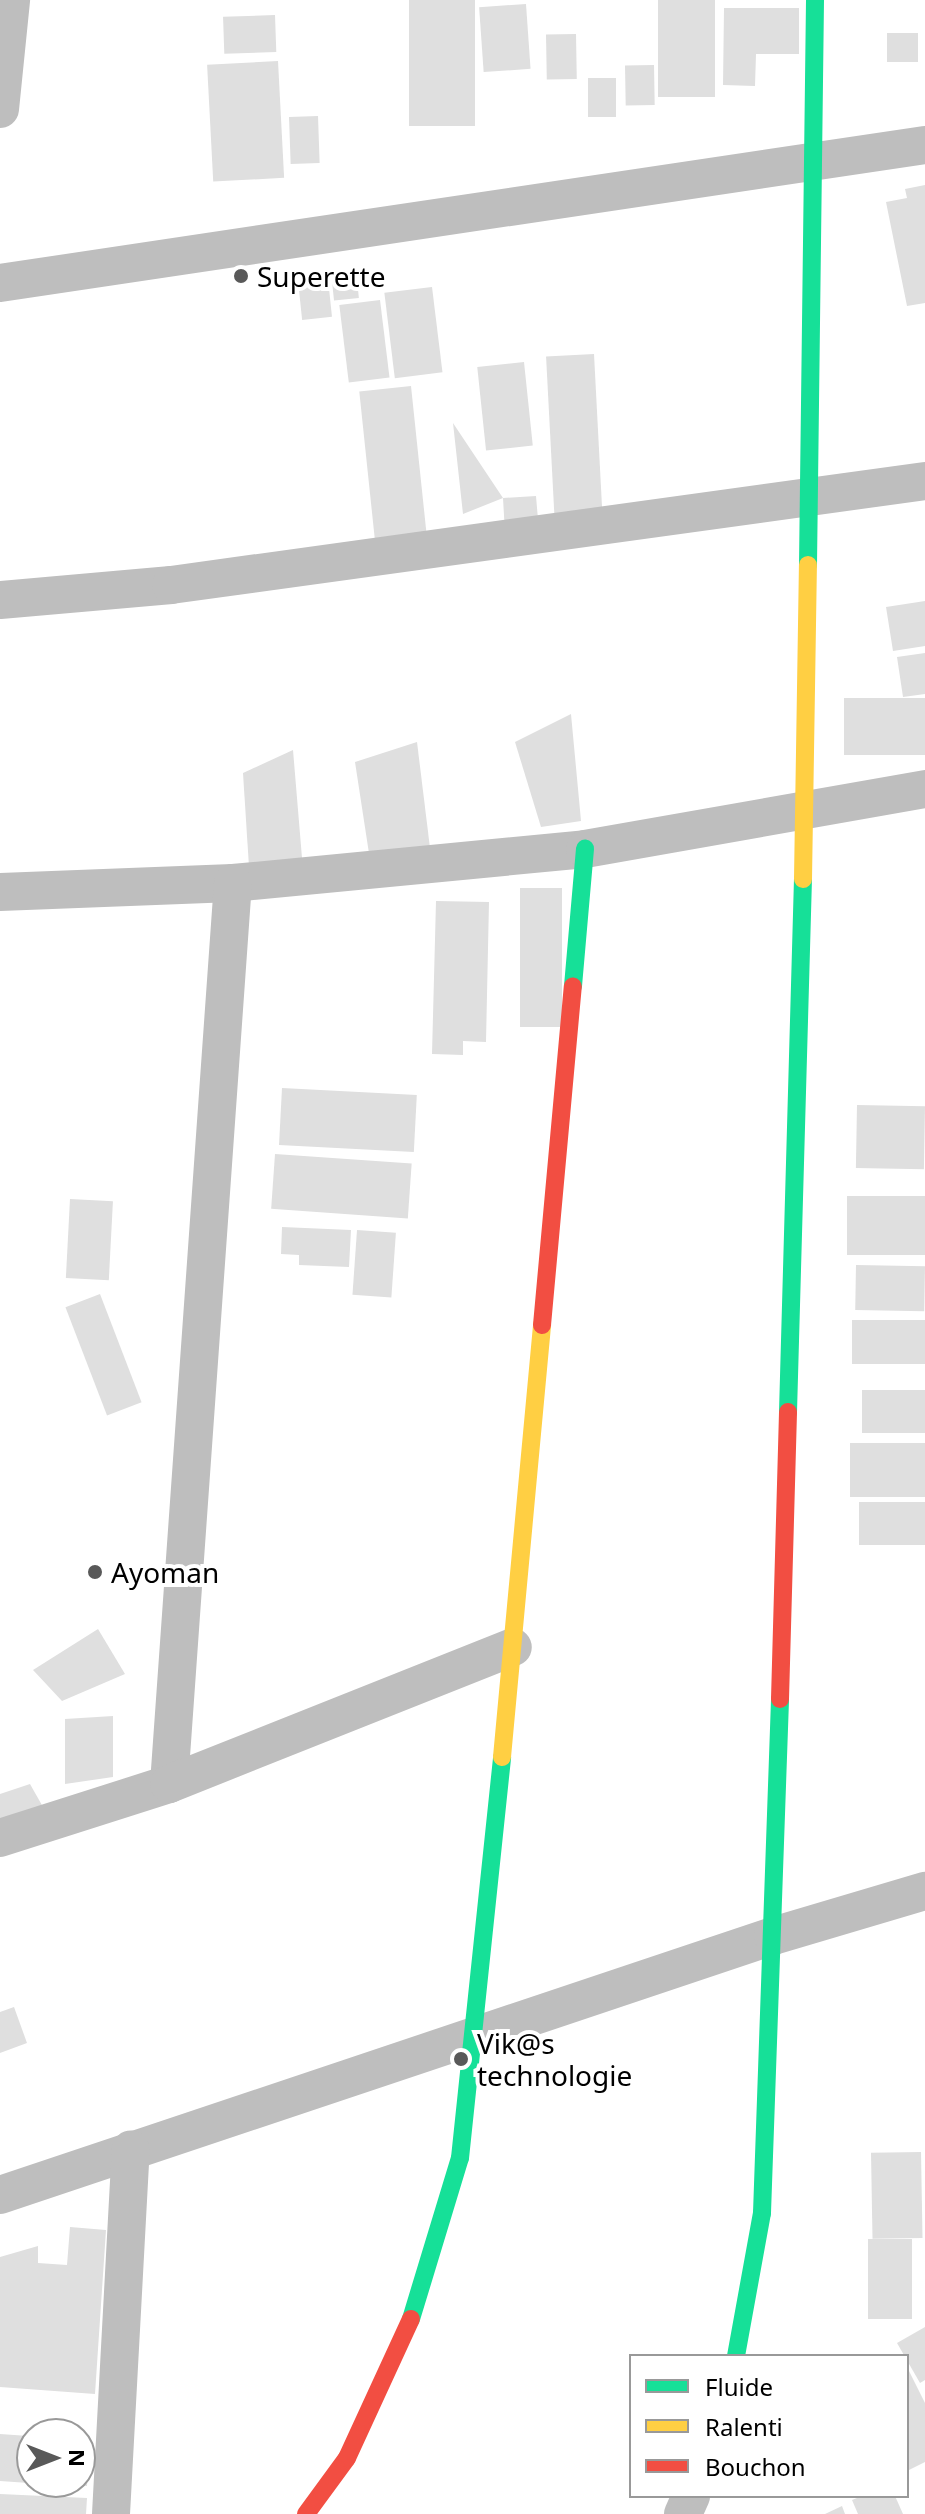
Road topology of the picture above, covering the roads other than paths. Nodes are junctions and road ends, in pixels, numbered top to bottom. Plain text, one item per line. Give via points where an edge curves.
1 (11, 0) edge
2 (815, 0) edge
3 (0, 109) edge
4 (925, 145) edge
5 (812, 166) junction
6 (0, 283) edge
7 (925, 481) edge
8 (807, 501) junction
9 (0, 600) edge
10 (925, 789) edge
11 (805, 810) junction
12 (585, 849) junction
13 (233, 883) junction
14 (0, 892) edge
15 (513, 1647) junction
16 (169, 1784) junction
17 (0, 1838) edge
18 (925, 1891) edge
19 (773, 1936) junction
20 (471, 2037) junction
21 (131, 2150) junction
22 (0, 2195) edge
23 (736, 2354) edge
24 (111, 2514) edge
25 (306, 2514) edge

1 - 3 street
2 - 5 street
4 - 5 street
5 - 6 street
5 - 8 street
7 - 8 street
8 - 9 street via 171,585
8 - 11 street
10 - 11 street
11 - 12 street
11 - 19 street
12 - 13 street
12 - 15 street
13 - 14 street
13 - 16 street
15 - 16 street
15 - 20 street
16 - 17 street
18 - 19 street
19 - 20 street
19 - 23 street via 762,2213
20 - 21 street
20 - 25 street via 460,2158 431,2268 394,2365 347,2458
21 - 22 street
21 - 24 street

